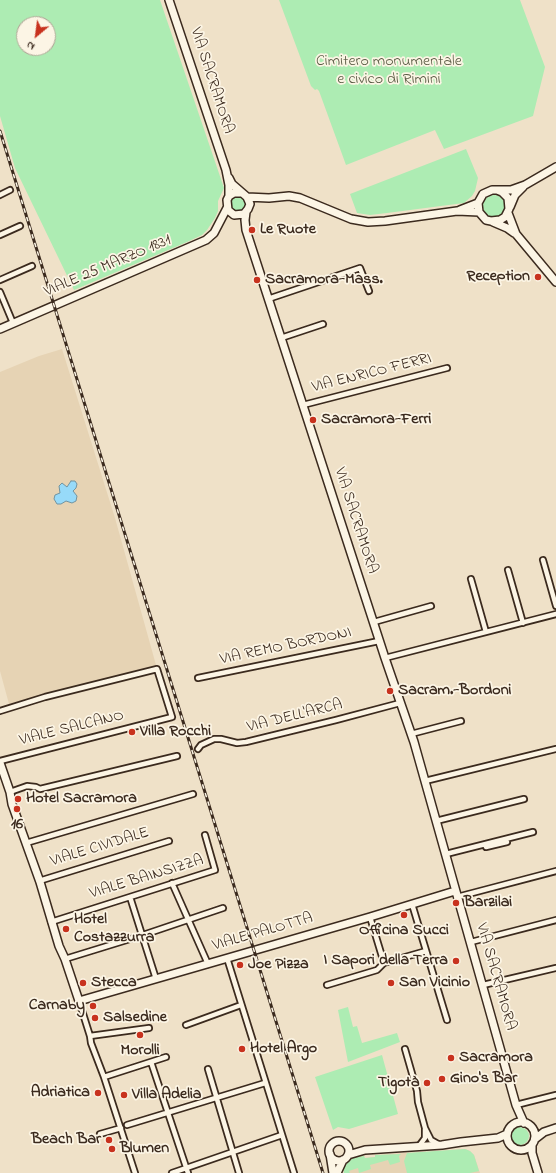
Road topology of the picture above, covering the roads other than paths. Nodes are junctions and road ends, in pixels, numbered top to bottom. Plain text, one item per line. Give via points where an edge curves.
1 (169, 0) edge
2 (556, 167) edge
3 (226, 170) junction
4 (524, 185) junction
5 (10, 190) dead end
6 (497, 190) junction
7 (0, 195) edge
8 (244, 195) junction
9 (229, 196) junction
10 (269, 198) junction
11 (478, 203) junction
12 (250, 204) junction
13 (227, 208) junction
14 (457, 211) junction
15 (508, 211) junction
16 (246, 212) junction
17 (479, 212) junction
18 (234, 215) junction
19 (491, 221) junction
20 (220, 222) junction
21 (20, 226) dead end
22 (246, 230) junction
23 (516, 234) junction
24 (0, 235) edge
25 (32, 266) dead end
26 (0, 280) edge
27 (556, 282) edge
28 (369, 291) dead end
29 (0, 292) edge
30 (268, 299) junction
31 (13, 323) junction
32 (323, 324) dead end
33 (0, 329) edge
34 (281, 338) junction
35 (447, 368) dead end
36 (303, 405) junction
37 (544, 560) dead end
38 (508, 570) dead end
39 (471, 579) dead end
40 (431, 606) dead end
41 (556, 606) edge
42 (556, 614) edge
43 (374, 622) junction
44 (523, 623) junction
45 (486, 632) junction
46 (379, 641) junction
47 (385, 658) junction
48 (198, 678) dead end
49 (400, 703) junction
50 (0, 711) edge
51 (461, 721) dead end
52 (411, 734) junction
53 (198, 749) dead end
54 (556, 749) edge
55 (177, 756) dead end
56 (0, 762) edge
57 (426, 781) junction
58 (10, 792) junction
59 (193, 794) dead end
60 (524, 799) dead end
61 (436, 821) junction
62 (533, 832) dead end
63 (205, 835) dead end
64 (170, 841) dead end
65 (507, 842) dead end
66 (26, 843) junction
67 (446, 855) junction
68 (556, 871) edge
69 (39, 880) junction
70 (172, 883) junction
71 (456, 894) junction
72 (130, 897) junction
73 (412, 904) junction
74 (223, 908) dead end
75 (370, 917) junction
76 (188, 920) junction
77 (556, 920) edge
78 (51, 922) junction
79 (143, 935) junction
80 (471, 942) junction
81 (426, 950) junction
82 (227, 958) junction
83 (65, 959) junction
84 (384, 963) junction
85 (208, 964) junction
86 (556, 968) edge
87 (156, 979) junction
88 (327, 985) dead end
89 (484, 985) junction
90 (79, 1001) junction
91 (241, 1004) junction
92 (447, 1020) dead end
93 (186, 1025) dead end
94 (149, 1028) dead end
95 (90, 1036) junction
96 (405, 1049) dead end
97 (166, 1057) dead end
98 (151, 1062) junction
99 (208, 1069) dead end
100 (104, 1077) junction
101 (265, 1083) junction
102 (556, 1095) edge
103 (217, 1097) junction
104 (516, 1105) junction
105 (169, 1113) junction
106 (515, 1123) junction
107 (524, 1123) junction
108 (127, 1126) dead end
109 (121, 1128) junction
110 (425, 1128) junction
111 (532, 1128) junction
112 (553, 1129) edge
113 (100, 1134) dead end
114 (507, 1134) junction
115 (282, 1135) junction
116 (533, 1142) junction
117 (454, 1144) junction
118 (509, 1144) junction
119 (442, 1146) junction
120 (348, 1147) junction
121 (418, 1147) junction
122 (370, 1150) junction
123 (522, 1150) junction
124 (233, 1152) junction
125 (330, 1154) junction
126 (345, 1158) junction
127 (187, 1170) edge
128 (537, 1170) edge
129 (135, 1173) edge
130 (172, 1173) edge
131 (240, 1173) edge
132 (294, 1173) edge
133 (333, 1173) edge
134 (337, 1173) edge

1 - 3 street, VIA SACRAMORA
2 - 4 street
3 - 8 street, VIA SACRAMORA via 232,184
3 - 9 street, VIA SACRAMORA
4 - 6 street via 511,190
4 - 15 street via 515,195
5 - 7 street
6 - 11 street via 483,194
6 - 15 street via 508,198
8 - 9 street via 234,193
8 - 10 street
8 - 12 street
9 - 13 street
10 - 12 street
10 - 14 street via 300,198 351,219 368,222
11 - 14 street
11 - 17 street
12 - 16 street
13 - 18 street
13 - 20 street, VIALE 25 MARZO 1831
14 - 17 street
15 - 19 street via 500,220
15 - 23 street
16 - 18 street
16 - 22 street, VIA SACRAMORA
17 - 19 street via 486,220
18 - 20 street, VIALE 25 MARZO 1831
18 - 22 street, VIA SACRAMORA
19 - 23 street
20 - 31 street, VIALE 25 MARZO 1831 via 214,233 206,240
21 - 24 street
22 - 30 street, VIA SACRAMORA
23 - 27 street
25 - 26 street
28 - 30 street via 360,268
29 - 31 street
30 - 34 street, VIA SACRAMORA
31 - 33 street, VIALE 25 MARZO 1831
32 - 34 street
34 - 36 street, VIA SACRAMORA
35 - 36 street, VIA ENRICO FERRI
36 - 43 street, VIA SACRAMORA
37 - 41 street
38 - 44 street
39 - 45 street
40 - 43 street
42 - 44 street
43 - 46 street, VIA SACRAMORA
44 - 45 street
45 - 47 street
46 - 47 street, VIA SACRAMORA
46 - 48 street, VIA REMO BORDONI
47 - 49 street, VIA SACRAMORA
49 - 52 street, VIA SACRAMORA
49 - 53 street, VIA DELL'ARCA via 246,742 214,740
50 - 56 street, VIALE SALCANO via 157,669 172,717
51 - 52 street
52 - 57 street, VIA SACRAMORA
54 - 57 street
55 - 58 street via 40,789 27,786
56 - 58 street
57 - 61 street, VIA SACRAMORA
58 - 66 street
59 - 66 street
60 - 61 street
61 - 67 street, VIA SACRAMORA
62 - 67 street
63 - 70 street, VIALE BAINSIZZA via 215,870
64 - 69 street, VIALE CIVIDALE
65 - 67 street
66 - 69 street
67 - 71 street, VIA SACRAMORA
68 - 71 street
69 - 78 street
70 - 72 street, VIALE BAINSIZZA
70 - 76 street
71 - 73 street, VIALE PALOTTA
71 - 80 street, VIA SACRAMORA
72 - 78 street, VIALE BAINSIZZA
72 - 79 street
73 - 75 street, VIALE PALOTTA
73 - 81 street
74 - 76 street
75 - 82 street, VIALE PALOTTA
75 - 84 street
76 - 79 street
76 - 85 street
77 - 80 street
78 - 83 street
79 - 83 street
79 - 87 street
80 - 89 street, VIA SACRAMORA
81 - 84 street
81 - 92 street
82 - 85 street, VIALE PALOTTA
82 - 91 street
83 - 90 street
84 - 88 street via 377,970
85 - 87 street, VIALE PALOTTA
86 - 89 street
87 - 90 street, VIALE PALOTTA
89 - 104 street, VIA SACRAMORA
90 - 95 street
91 - 93 street
91 - 101 street
94 - 95 street
95 - 100 street
96 - 110 street
97 - 98 street
98 - 100 street
98 - 105 street
99 - 103 street
100 - 109 street
101 - 103 street
101 - 115 street
102 - 104 street
103 - 105 street
103 - 124 street
104 - 106 street, VIA SACRAMORA
104 - 107 street, VIA SACRAMORA
105 - 108 street
105 - 127 street
106 - 107 street
106 - 114 street via 508,1129
107 - 111 street
109 - 113 street
109 - 129 street
110 - 119 street via 433,1142
110 - 121 street via 425,1138
111 - 112 street
111 - 116 street
112 - 116 street
114 - 117 street via 498,1138
114 - 118 street
115 - 124 street
115 - 132 street
116 - 123 street via 526,1150
116 - 128 street via 532,1153
117 - 118 street
117 - 119 street
118 - 123 street via 514,1149
119 - 121 street
120 - 122 street
120 - 125 street via 344,1142 334,1142 329,1148
120 - 126 street
121 - 122 street
122 - 126 street
123 - 128 street
124 - 127 street
124 - 131 street
125 - 126 street via 337,1160
125 - 133 street
126 - 134 street
127 - 130 street

